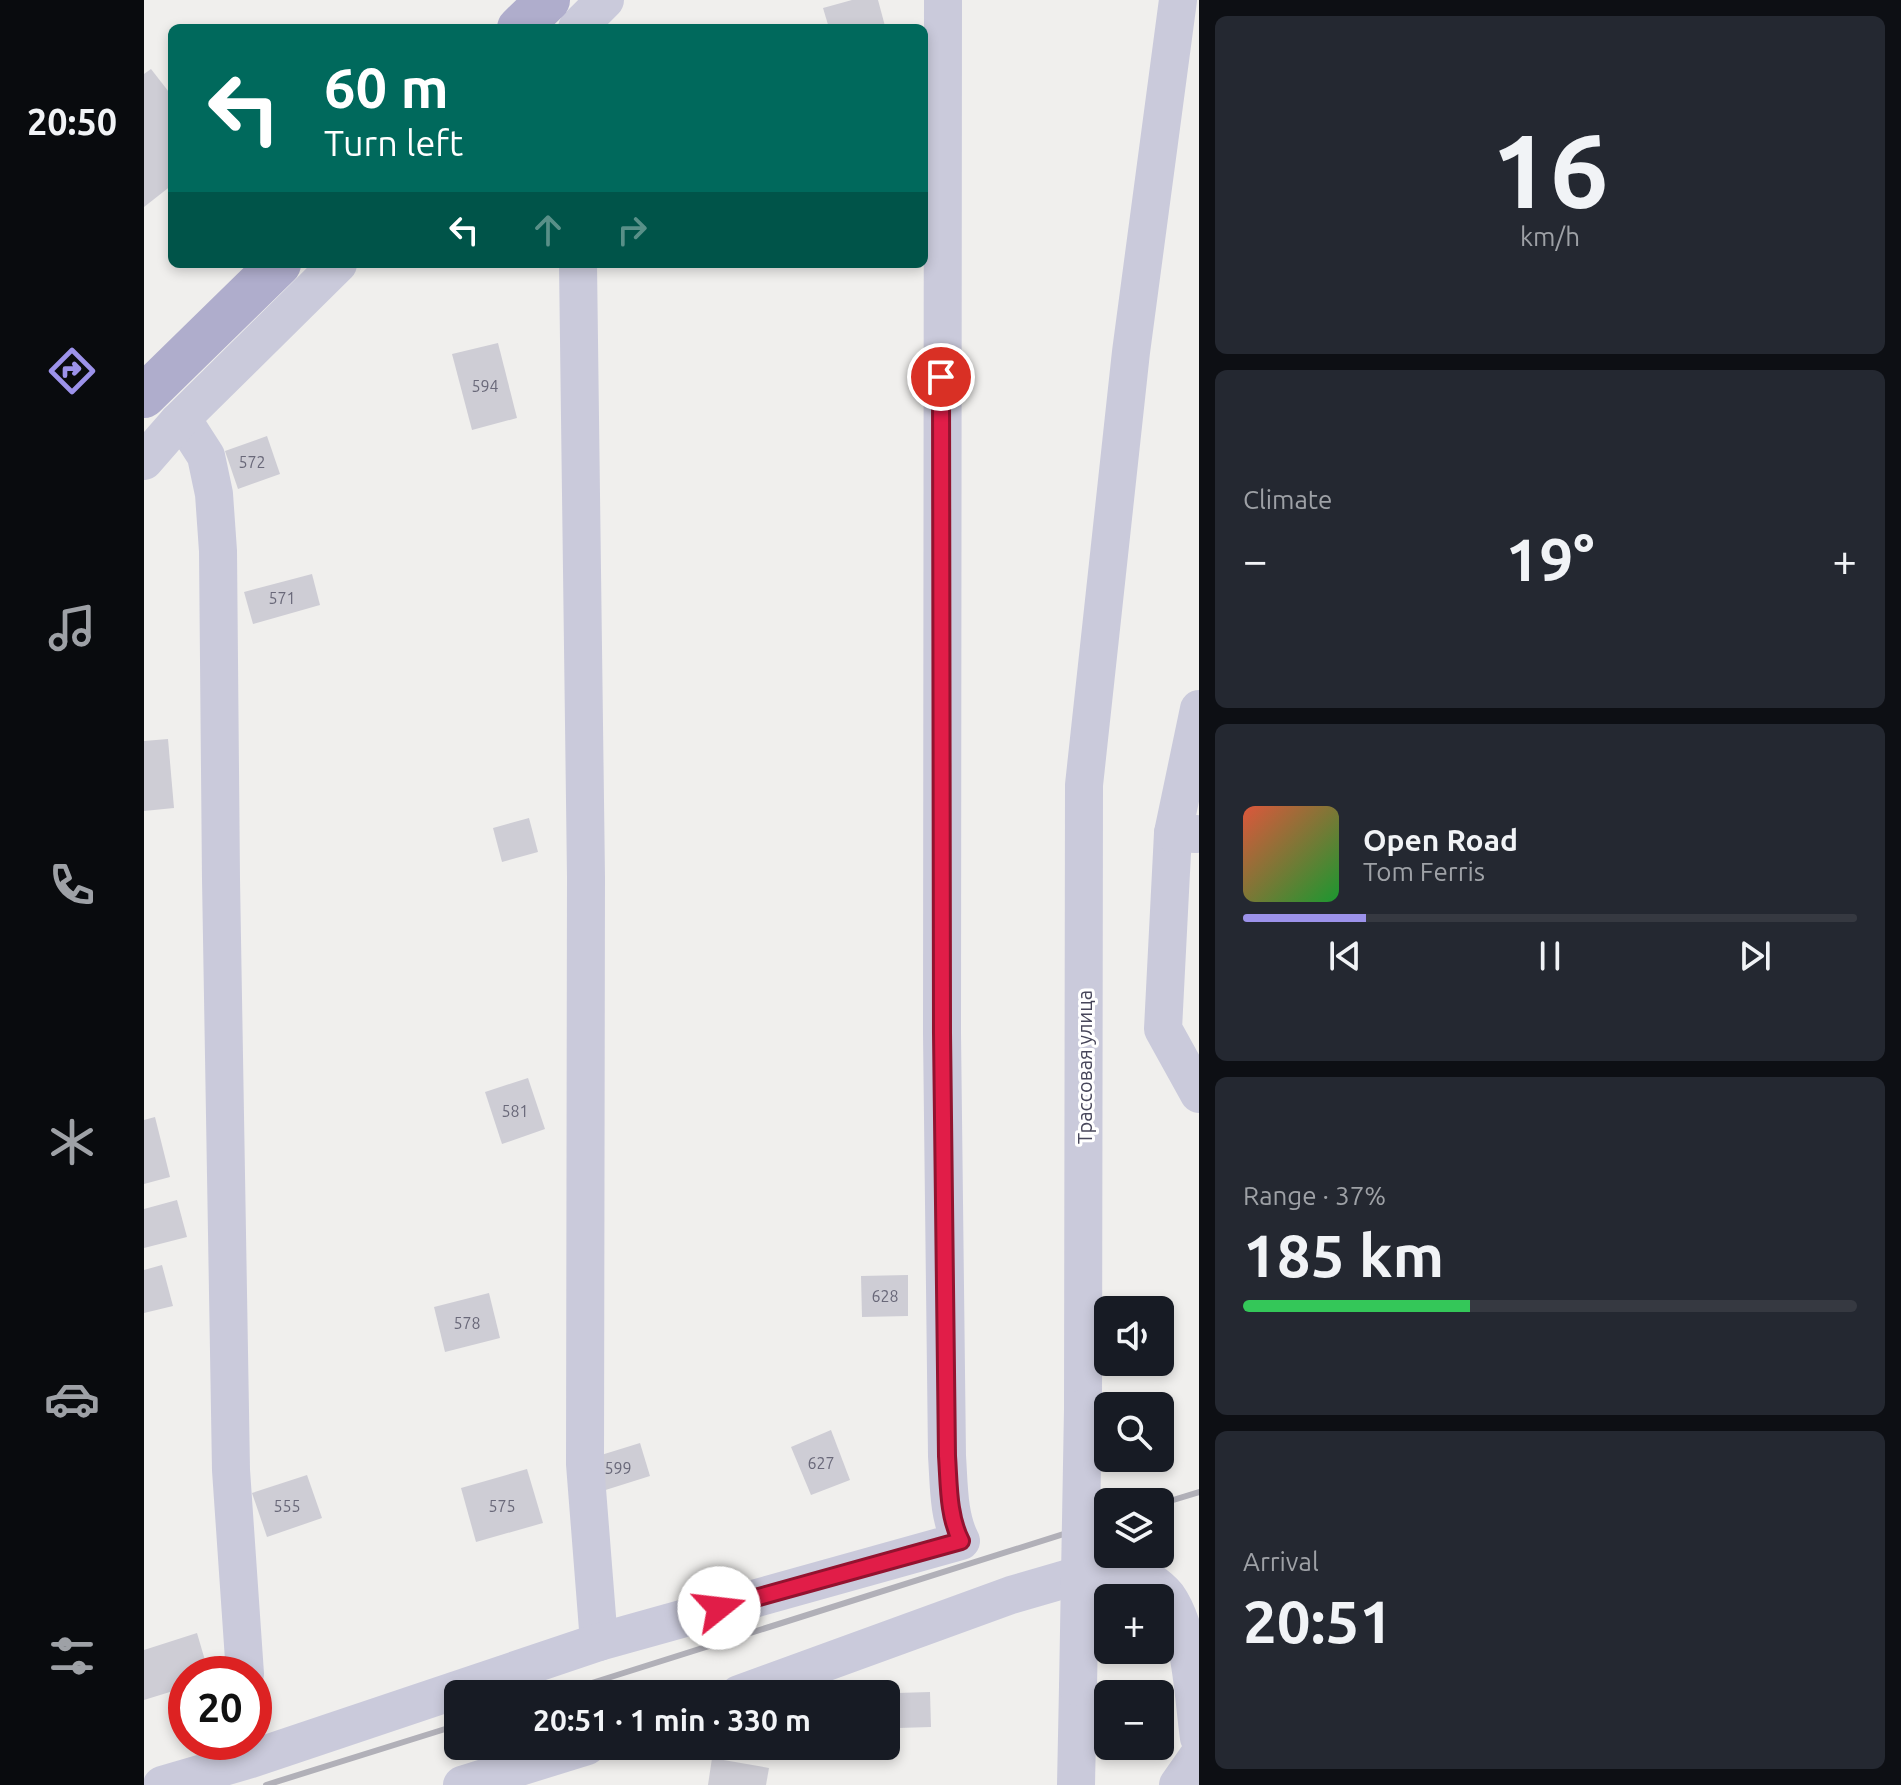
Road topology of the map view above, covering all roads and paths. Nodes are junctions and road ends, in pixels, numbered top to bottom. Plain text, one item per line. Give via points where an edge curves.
1 (548, 0) edge
2 (605, 0) edge
3 (943, 0) edge
4 (1178, 0) edge
5 (523, 24) edge
6 (581, 24) edge
7 (275, 268) edge
8 (334, 268) edge
9 (578, 268) edge
10 (144, 396) edge
11 (178, 422) junction
12 (144, 461) edge
13 (1199, 717) edge
14 (1186, 834) edge
15 (1199, 1094) edge
16 (599, 1642) junction
17 (244, 1656) edge
18 (777, 1680) edge
19 (1199, 1738) edge
20 (272, 1744) edge
21 (1199, 1755) edge
22 (227, 1760) edge
23 (542, 1760) edge
24 (162, 1785) edge
25 (462, 1785) edge
26 (1076, 1785) edge
27 (1178, 1785) edge

1 - 5 main road
2 - 6 street
3 - 16 street via 942,1033 950,1494 961,1541
4 - 26 street, Трассовая улица, bridge via 1131,352 1084,785
7 - 10 main road
8 - 11 street
9 - 16 street via 586,877 585,1464
11 - 12 street
11 - 17 street via 206,456 218,551 231,1470
13 - 14 street
14 - 15 street via 1163,1029
16 - 20 street
18 - 19 street via 1011,1595 1128,1564 1166,1594 1177,1613
21 - 27 street
22 - 24 street
23 - 25 street

